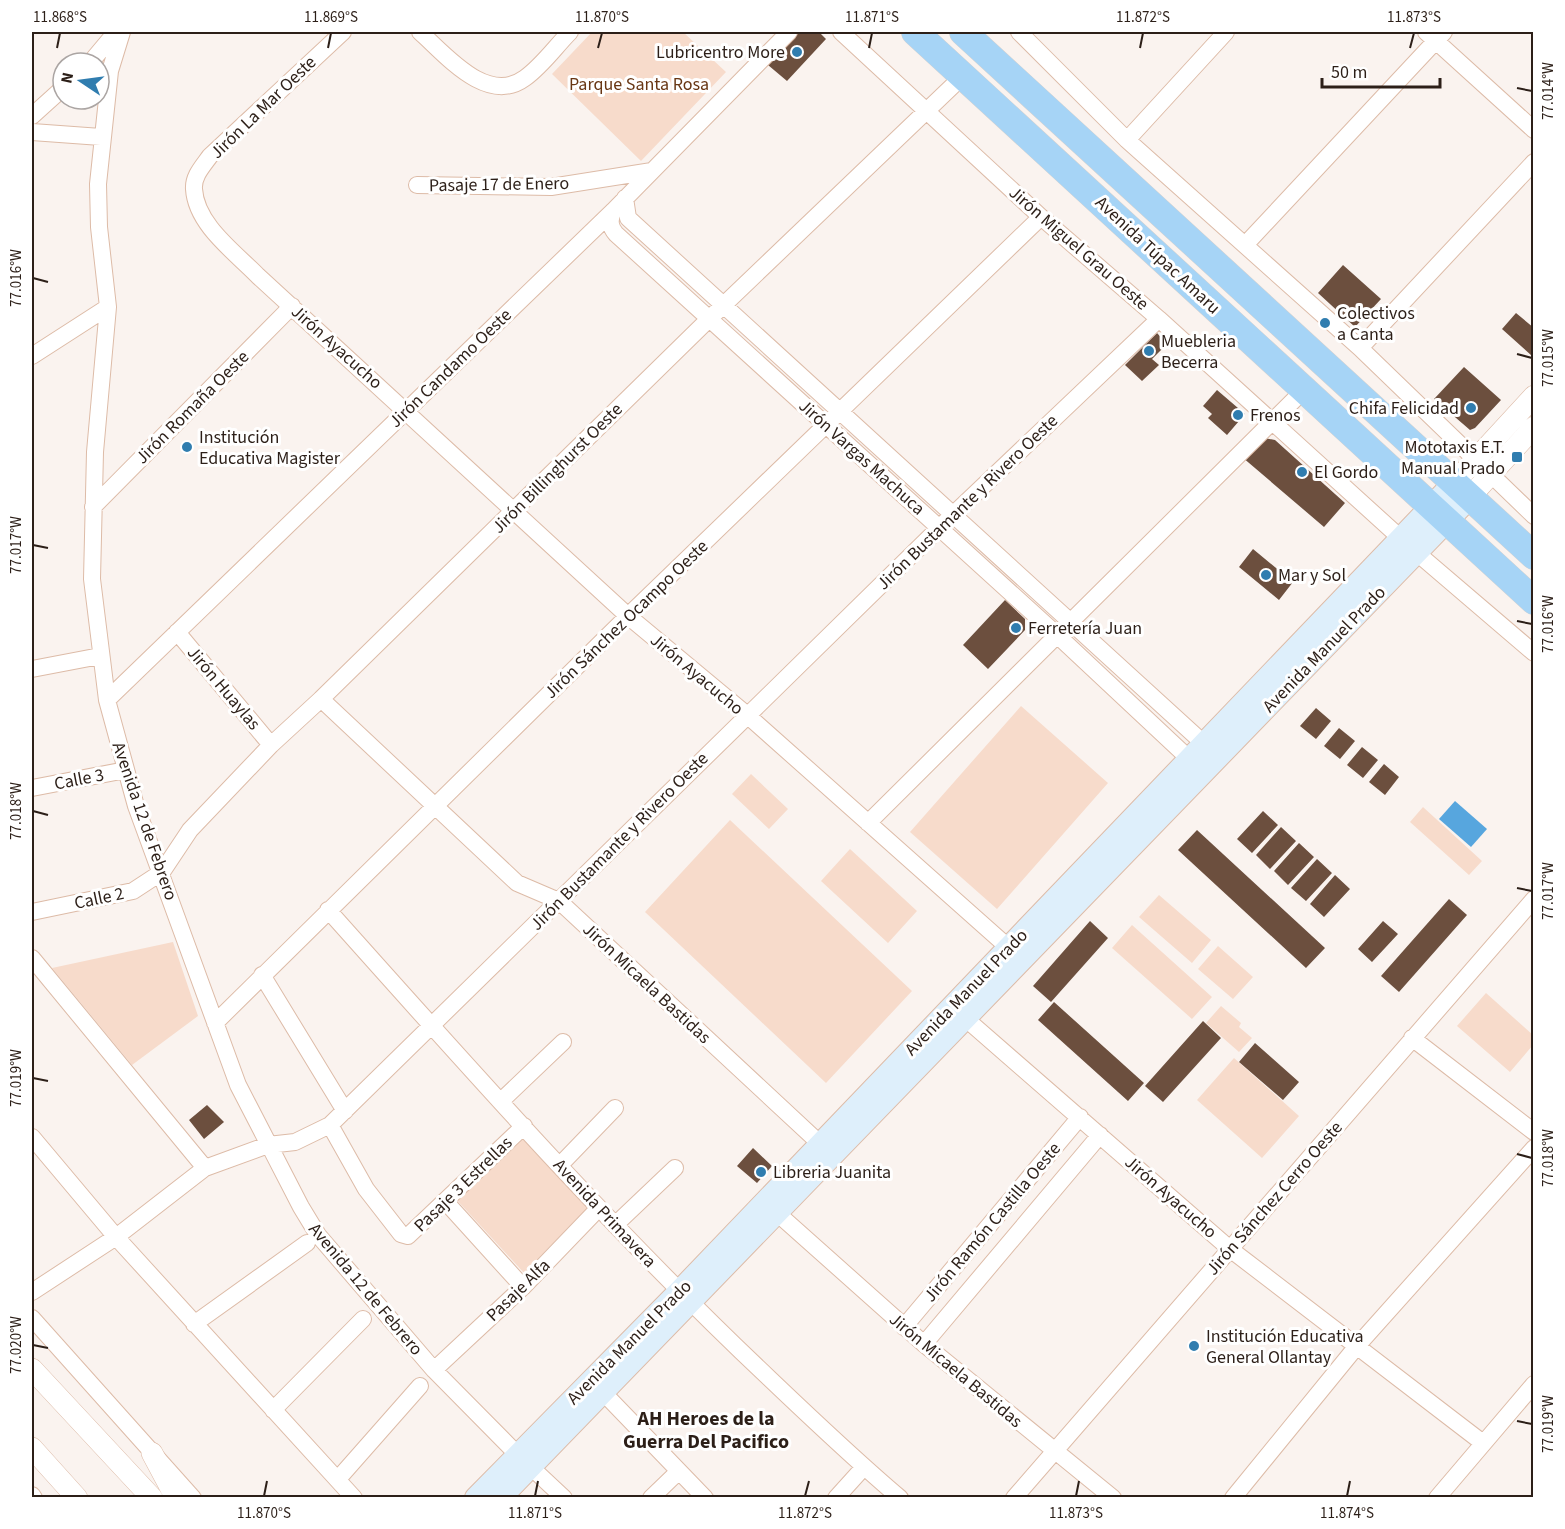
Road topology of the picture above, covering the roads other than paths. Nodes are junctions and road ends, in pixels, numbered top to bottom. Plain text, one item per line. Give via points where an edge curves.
1 (116, 32) edge
2 (122, 32) edge
3 (343, 32) edge
4 (420, 32) edge
5 (570, 32) edge
6 (789, 32) edge
7 (841, 32) edge
8 (915, 32) edge
9 (963, 32) edge
10 (1021, 32) edge
11 (1226, 32) edge
12 (1435, 34) edge
13 (100, 51) edge
14 (964, 75) junction
15 (51, 99) edge
16 (928, 110) junction
17 (32, 116) edge
18 (1533, 130) edge
19 (32, 132) edge
20 (101, 137) junction
21 (1127, 140) junction
22 (1533, 162) edge
23 (652, 171) junction
24 (417, 185) dead end
25 (194, 189) joint
26 (626, 198) junction
27 (613, 211) junction
28 (1041, 217) junction
29 (1245, 245) junction
30 (725, 305) junction
31 (292, 306) junction
32 (108, 307) junction
33 (708, 318) junction
34 (1159, 319) junction
35 (1360, 348) junction
36 (32, 356) edge
37 (1304, 390) junction
38 (1533, 396) edge
39 (406, 410) junction
40 (841, 410) junction
41 (1270, 422) junction
42 (826, 425) junction
43 (1533, 428) edge
44 (1482, 468) junction
45 (1461, 491) junction
46 (93, 507) junction
47 (514, 510) junction
48 (954, 514) junction
49 (1439, 515) junction
50 (1533, 516) edge
51 (939, 528) junction
52 (1409, 546) junction
53 (1533, 556) edge
54 (1533, 602) edge
55 (628, 616) junction
56 (1070, 620) junction
57 (177, 632) junction
58 (1056, 634) junction
59 (1533, 653) edge
60 (99, 656) junction
61 (32, 669) edge
62 (321, 699) junction
63 (107, 700) junction
64 (747, 715) junction
65 (271, 745) junction
66 (1204, 758) junction
67 (126, 770) junction
68 (32, 788) edge
69 (433, 807) junction
70 (868, 823) junction
71 (162, 872) junction
72 (1533, 899) edge
73 (559, 901) junction
74 (328, 909) junction
75 (32, 912) edge
76 (1009, 948) junction
77 (33, 963) edge
78 (262, 975) junction
79 (959, 1013) junction
80 (214, 1023) junction
81 (432, 1026) junction
82 (1413, 1038) junction
83 (563, 1042) dead end
84 (501, 1101) junction
85 (615, 1108) dead end
86 (345, 1110) junction
87 (1080, 1117) junction
88 (330, 1125) junction
89 (524, 1126) junction
90 (1533, 1132) edge
91 (1100, 1135) junction
92 (32, 1137) edge
93 (268, 1145) junction
94 (1533, 1148) edge
95 (827, 1150) junction
96 (560, 1165) junction
97 (205, 1168) junction
98 (675, 1168) dead end
99 (445, 1201) junction
100 (599, 1208) junction
101 (777, 1214) junction
102 (615, 1225) junction
103 (116, 1237) junction
104 (307, 1243) dead end
105 (1230, 1249) junction
106 (523, 1287) junction
107 (32, 1292) edge
108 (684, 1298) junction
109 (32, 1318) edge
110 (363, 1319) dead end
111 (194, 1324) junction
112 (904, 1327) junction
113 (924, 1344) junction
114 (1357, 1346) junction
115 (32, 1369) edge
116 (434, 1370) junction
117 (420, 1386) dead end
118 (597, 1387) junction
119 (1530, 1394) edge
120 (273, 1410) junction
121 (1483, 1443) junction
122 (32, 1448) edge
123 (1054, 1452) junction
124 (152, 1453) junction
125 (524, 1461) junction
126 (864, 1467) junction
127 (679, 1471) junction
128 (338, 1479) junction
129 (77, 1497) edge
130 (152, 1497) edge
131 (176, 1497) edge
132 (193, 1497) edge
133 (354, 1497) edge
134 (476, 1497) edge
135 (500, 1497) edge
136 (564, 1497) edge
137 (651, 1497) edge
138 (705, 1497) edge
139 (836, 1497) edge
140 (900, 1497) edge
141 (1014, 1497) edge
142 (1113, 1497) edge
143 (1233, 1497) edge
144 (1437, 1497) edge

1 - 13 street
2 - 20 street, Avenida 12 de Febrero via 110,71
3 - 25 street, Jirón La Mar Oeste via 210,156 197,173
4 - 5 street via 471,77 501,86 525,78
6 - 23 street, Jirón Candamo Oeste
7 - 16 street, Jirón Miguel Grau Oeste
8 - 14 highway, Avenida Túpac Amaru
9 - 45 highway, Avenida Túpac Amaru
10 - 21 street
11 - 21 street
12 - 18 street
12 - 29 street
14 - 16 street, Jirón Billinghurst Oeste
14 - 37 highway, Avenida Túpac Amaru
15 - 17 street
16 - 28 street, Jirón Miguel Grau Oeste
16 - 30 street, Jirón Billinghurst Oeste
19 - 20 street
20 - 32 street, Avenida 12 de Febrero via 99,227
21 - 29 street
22 - 35 street
23 - 24 street, Pasaje 17 de Enero via 551,187
23 - 26 street, Jirón Candamo Oeste
25 - 31 street, Jirón Ayacucho via 208,224
26 - 27 street, Jirón Candamo Oeste
26 - 30 street, Jirón Vargas Machuca via 628,218
27 - 33 street, Jirón Vargas Machuca via 610,220 616,234
27 - 39 street, Jirón Candamo Oeste
28 - 34 street, Jirón Miguel Grau Oeste
28 - 40 street, Jirón Sánchez Ocampo Oeste
29 - 35 street
30 - 33 street, Jirón Billinghurst Oeste
30 - 40 street, Jirón Vargas Machuca
31 - 39 street, Jirón Ayacucho
31 - 46 street, Jirón Romaña Oeste
32 - 36 street
32 - 46 street, Avenida 12 de Febrero
33 - 42 street, Jirón Vargas Machuca
33 - 47 street, Jirón Billinghurst Oeste
34 - 41 street, Jirón Miguel Grau Oeste
34 - 48 street, Jirón Bustamante y Rivero Oeste
35 - 44 street
37 - 41 street
37 - 49 highway, Avenida Túpac Amaru
38 - 44 street
39 - 47 street, Jirón Ayacucho
39 - 57 street, Jirón Candamo Oeste
40 - 42 street, Jirón Sánchez Ocampo Oeste
40 - 48 street, Jirón Vargas Machuca
41 - 52 street, Jirón Miguel Grau Oeste
41 - 56 street
42 - 51 street, Jirón Vargas Machuca
42 - 55 street, Jirón Sánchez Ocampo Oeste
43 - 44 street
44 - 45 street
44 - 50 street
45 - 49 main road, Avenida Manuel Prado
45 - 53 highway, Avenida Túpac Amaru
46 - 60 street, Avenida 12 de Febrero via 92,579
47 - 55 street, Jirón Ayacucho
47 - 62 street, Jirón Billinghurst Oeste
48 - 51 street, Jirón Bustamante y Rivero Oeste
48 - 56 street, Jirón Vargas Machuca
49 - 52 main road, Avenida Manuel Prado
49 - 54 highway, Avenida Túpac Amaru
51 - 58 street, Jirón Vargas Machuca
51 - 64 street, Jirón Bustamante y Rivero Oeste
52 - 59 street, Jirón Miguel Grau Oeste
52 - 66 main road, Avenida Manuel Prado
55 - 64 street, Jirón Ayacucho
55 - 69 street, Jirón Sánchez Ocampo Oeste
56 - 58 street
56 - 66 street, Jirón Vargas Machuca
57 - 63 street, Jirón Candamo Oeste
57 - 65 street, Jirón Huaylas
58 - 66 street, Jirón Vargas Machuca
58 - 70 street
60 - 61 street
60 - 63 street, Avenida 12 de Febrero
62 - 65 street, Jirón Billinghurst Oeste
62 - 69 street, Jirón Micaela Bastidas
63 - 67 street, Avenida 12 de Febrero
64 - 70 street, Jirón Ayacucho
64 - 73 street, Jirón Bustamante y Rivero Oeste
65 - 71 street, Jirón Billinghurst Oeste via 190,830
66 - 76 main road, Avenida Manuel Prado
66 - 79 main road, Avenida Manuel Prado
67 - 68 street, Calle 3
67 - 71 street, Avenida 12 de Febrero
69 - 73 street, Jirón Micaela Bastidas via 517,883
69 - 74 street, Jirón Sánchez Ocampo Oeste
70 - 76 street, Jirón Ayacucho
71 - 75 street, Calle 2 via 133,891
71 - 80 street, Avenida 12 de Febrero
72 - 82 street, Jirón Sánchez Cerro Oeste
73 - 81 street, Jirón Bustamante y Rivero Oeste
73 - 95 street, Jirón Micaela Bastidas
74 - 78 street, Jirón Sánchez Ocampo Oeste
74 - 81 street, Avenida Primavera
76 - 79 main road, Avenida Manuel Prado
77 - 97 street
78 - 80 street, Jirón Sánchez Ocampo Oeste
78 - 86 street
79 - 87 street, Jirón Ayacucho
79 - 95 main road, Avenida Manuel Prado
80 - 93 street, Avenida 12 de Febrero via 238,1085
81 - 84 street, Avenida Primavera
81 - 86 street, Jirón Bustamante y Rivero Oeste
82 - 90 street
82 - 105 street, Jirón Sánchez Cerro Oeste
83 - 84 street
84 - 89 street, Avenida Primavera
85 - 96 street
86 - 88 street, Jirón Bustamante y Rivero Oeste
87 - 91 street, Jirón Ayacucho
87 - 112 street, Jirón Ramón Castilla Oeste
88 - 93 street, Jirón Bustamante y Rivero Oeste via 295,1142
88 - 99 street, Pasaje 3 Estrellas via 366,1190 401,1234 414,1233
89 - 96 street, Avenida Primavera
89 - 99 street, Pasaje 3 Estrellas
91 - 105 street, Jirón Ayacucho
91 - 113 street, Jirón Ramón Castilla Oeste
92 - 103 street
93 - 97 street, Jirón Bustamante y Rivero Oeste
93 - 116 street, Avenida 12 de Febrero via 318,1235
94 - 114 street
95 - 101 main road, Avenida Manuel Prado
95 - 108 main road, Avenida Manuel Prado
96 - 100 street, Avenida Primavera
97 - 103 street, Jirón Bustamante y Rivero Oeste
98 - 102 street
99 - 106 street
100 - 102 street, Avenida Primavera
100 - 106 street, Pasaje Alfa
101 - 108 main road, Avenida Manuel Prado
101 - 112 street, Jirón Micaela Bastidas
102 - 108 street, Avenida Primavera
103 - 107 street, Jirón Bustamante y Rivero Oeste
103 - 111 street
104 - 111 street
105 - 114 street, Jirón Ayacucho
105 - 123 street, Jirón Sánchez Cerro Oeste
106 - 116 street, Pasaje Alfa
108 - 118 main road, Avenida Manuel Prado
108 - 126 street, Avenida Primavera
109 - 124 street
110 - 120 street
111 - 120 street
112 - 113 street, Jirón Micaela Bastidas
113 - 123 street, Jirón Micaela Bastidas
114 - 121 street, Jirón Ayacucho
114 - 143 street
115 - 130 street
116 - 125 street, Avenida 12 de Febrero
117 - 128 street
118 - 125 main road, Avenida Manuel Prado
118 - 127 street
119 - 121 street
120 - 128 street
121 - 144 street
122 - 129 street
123 - 141 street, Jirón Sánchez Cerro Oeste
123 - 142 street, Jirón Micaela Bastidas
124 - 131 street
124 - 132 street
125 - 134 main road, Avenida Manuel Prado
125 - 135 main road, Avenida Manuel Prado
125 - 136 street, Avenida 12 de Febrero
126 - 139 street
126 - 140 street, Avenida Primavera
127 - 137 street
127 - 138 street
128 - 133 street

